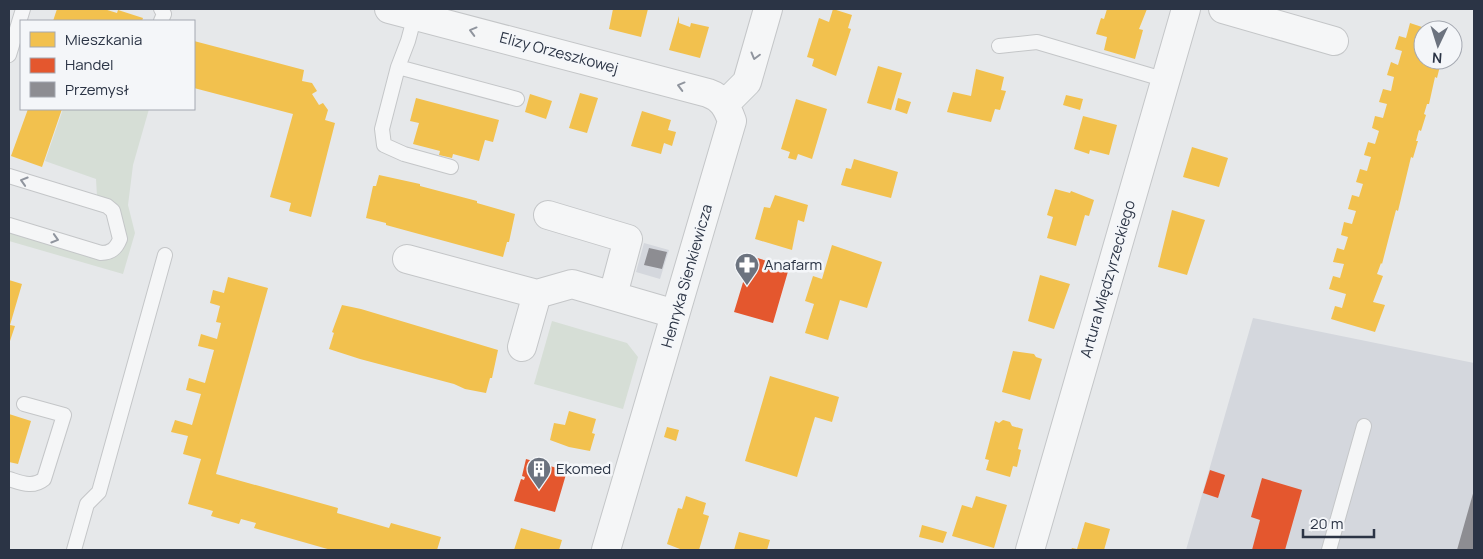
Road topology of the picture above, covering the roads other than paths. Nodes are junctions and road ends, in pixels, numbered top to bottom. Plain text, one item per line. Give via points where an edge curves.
1 (23, 9) edge
2 (768, 9) edge
3 (1186, 9) edge
4 (1223, 9) edge
5 (402, 12) edge
6 (1334, 41) dead end
7 (999, 46) dead end
8 (9, 56) edge
9 (398, 67) junction
10 (1166, 80) junction
11 (517, 99) dead end
12 (725, 104) junction
13 (451, 166) dead end
14 (9, 176) edge
15 (548, 215) dead end
16 (9, 225) edge
17 (164, 254) dead end
18 (407, 259) dead end
19 (537, 294) junction
20 (613, 296) junction
21 (676, 314) junction
22 (522, 347) dead end
23 (24, 404) dead end
24 (1364, 426) dead end
25 (9, 479) edge
26 (74, 550) edge
27 (606, 550) edge
28 (1030, 550) edge
29 (1328, 550) edge

1 - 8 lane
2 -> 12 street via 747,82
3 - 10 street, Artura Międzyrzeckiego
4 - 6 street
5 - 9 lane via 408,41
12 -> 5 street, Elizy Orzeszkowej via 708,93
7 - 10 lane via 1037,42
9 - 11 lane
9 - 13 lane via 382,129 384,145 404,154
10 - 28 street, Artura Międzyrzeckiego
12 - 21 street, Henryka Sienkiewicza via 732,121
16 -> 14 lane via 101,253 115,248 120,240 113,211 107,206
15 - 20 street via 628,239
17 - 26 lane via 99,492 87,504
18 - 19 street
19 - 20 street via 572,284
19 - 22 street
20 - 21 street
21 - 27 street, Henryka Sienkiewicza
23 - 25 lane via 64,415 44,479 28,485
24 - 29 lane

